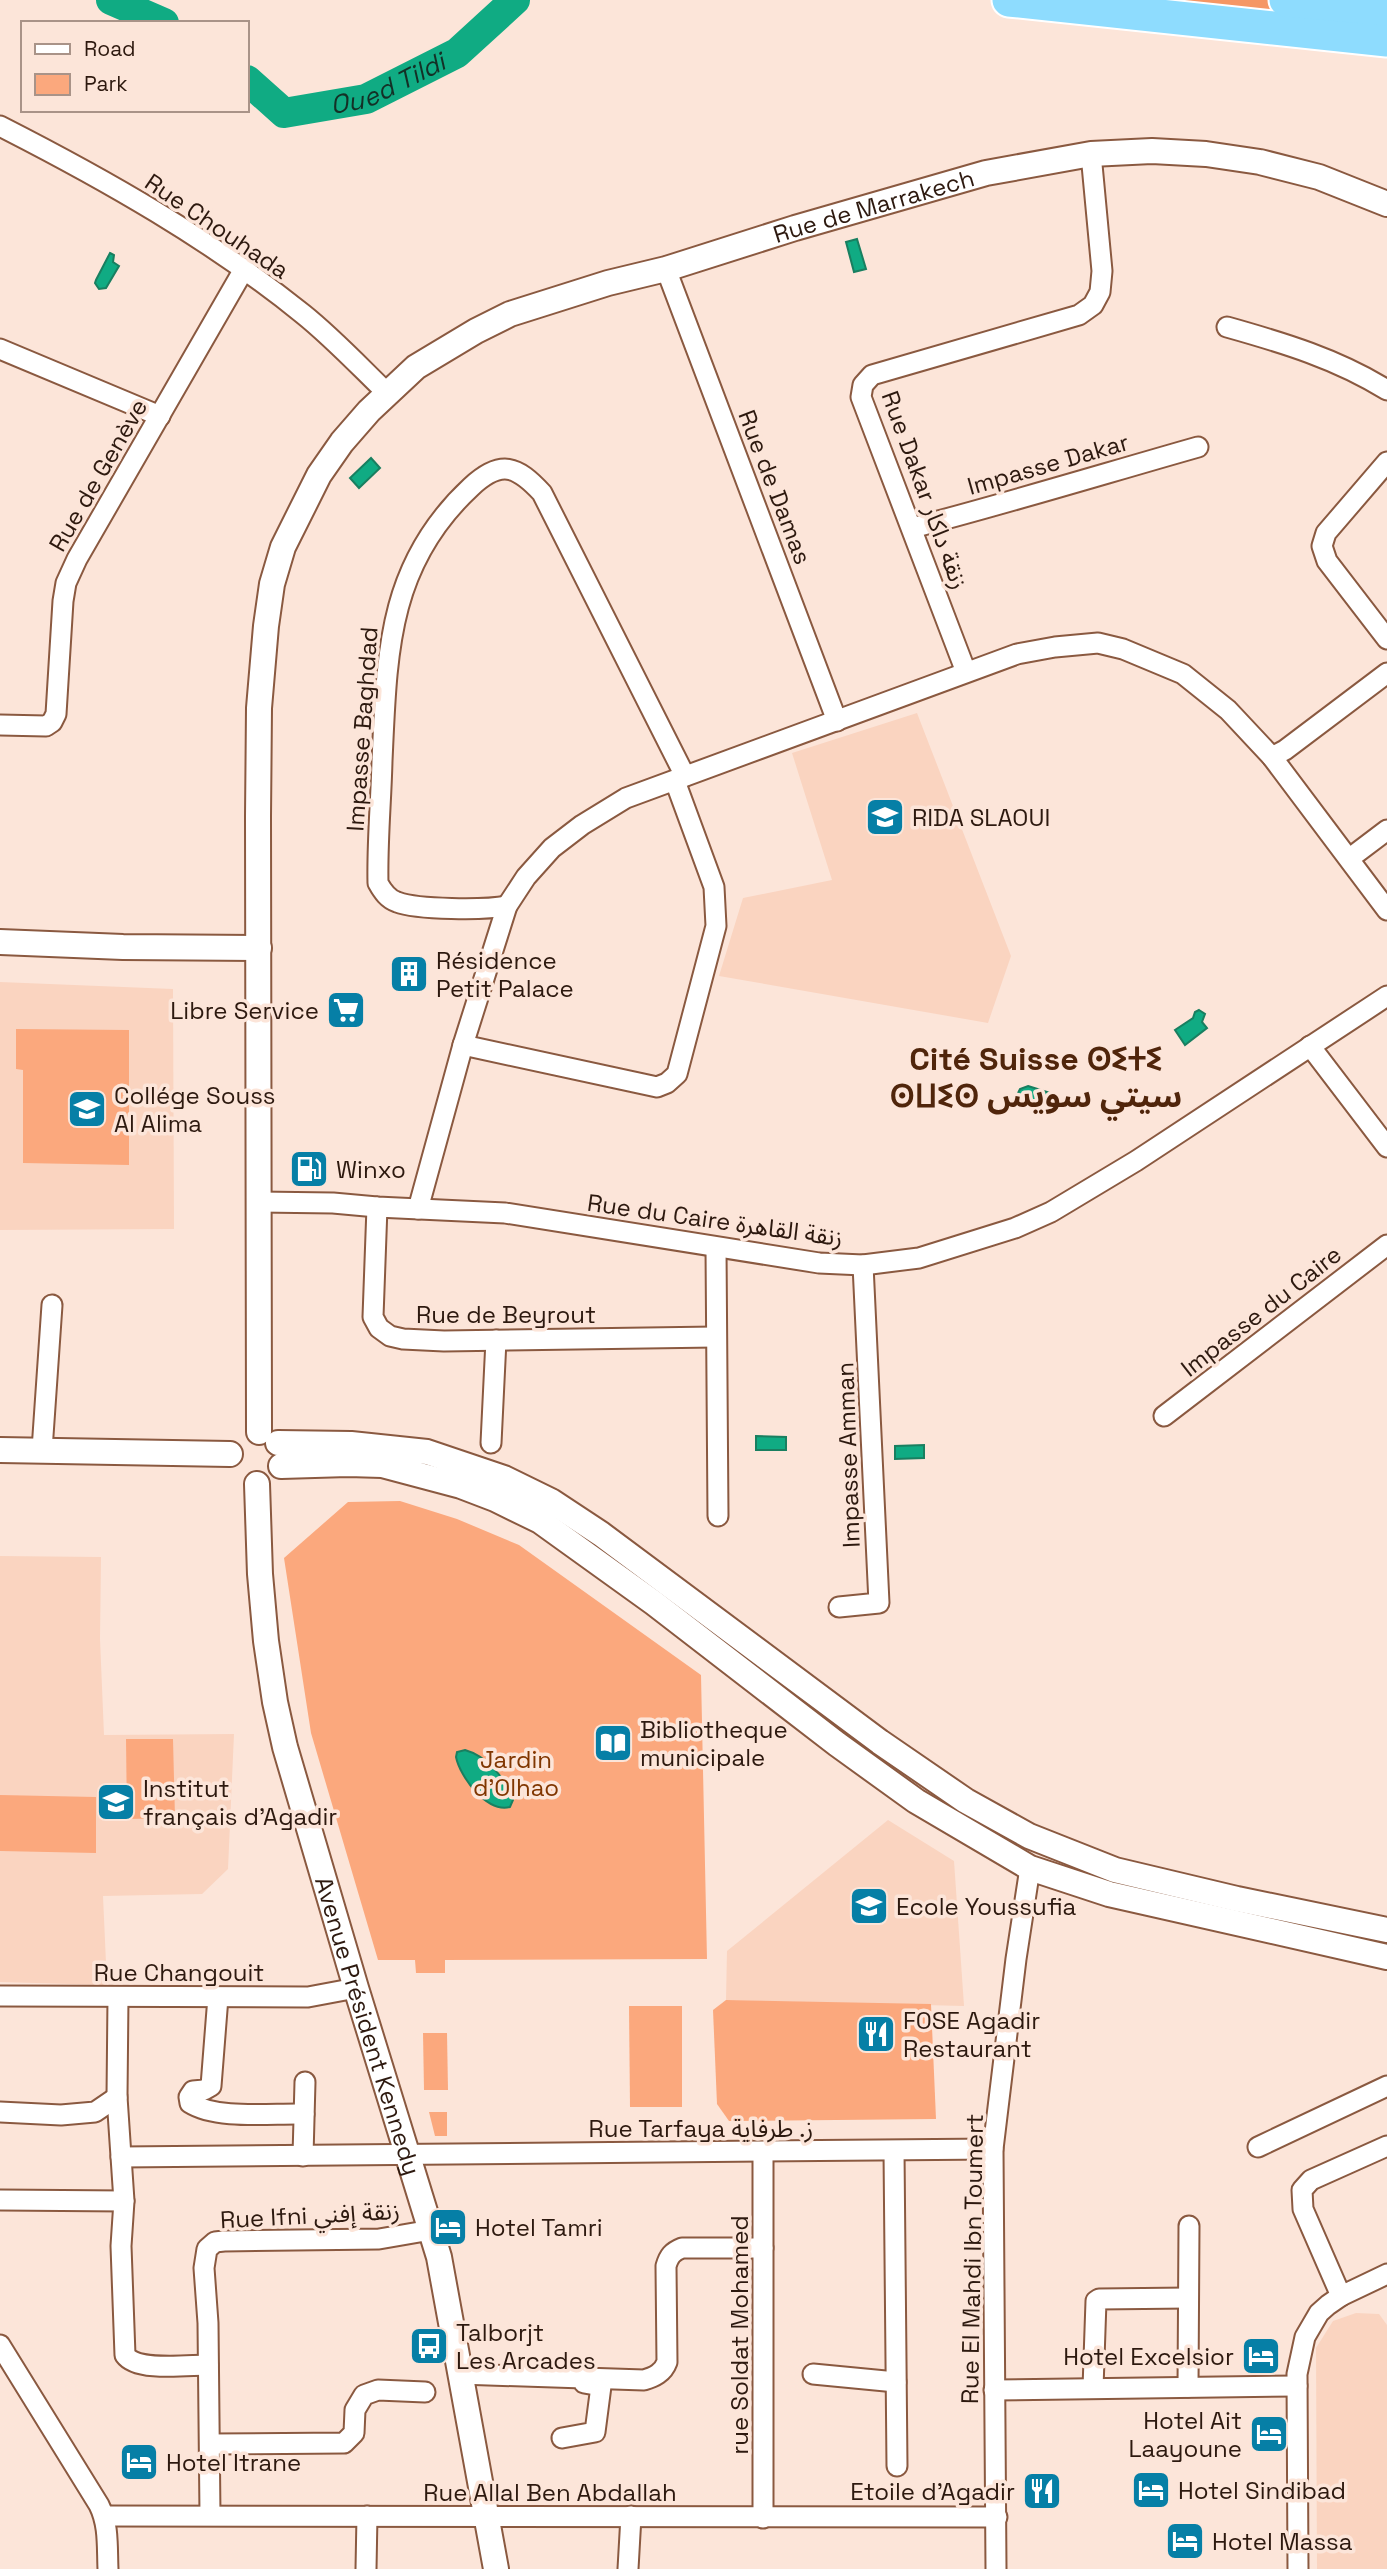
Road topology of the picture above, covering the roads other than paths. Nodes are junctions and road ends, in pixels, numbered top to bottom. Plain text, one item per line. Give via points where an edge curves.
1 (1009, 0) edge
2 (1286, 0) edge
3 (1387, 9) edge
4 (1387, 40) edge
5 (0, 127) edge
6 (1091, 154) junction
7 (1387, 204) edge
8 (666, 269) junction
9 (243, 271) junction
10 (1227, 327) dead end
11 (0, 348) edge
12 (1387, 390) edge
13 (388, 394) junction
14 (160, 416) junction
15 (1198, 447) dead end
16 (1387, 462) edge
17 (912, 528) junction
18 (1387, 639) edge
19 (966, 673) junction
20 (1387, 673) edge
21 (837, 721) junction
22 (0, 726) edge
23 (1272, 757) junction
24 (680, 778) junction
25 (1387, 830) edge
26 (1350, 858) junction
27 (507, 906) junction
28 (1387, 910) edge
29 (0, 942) edge
30 (259, 948) junction
31 (1387, 996) edge
32 (463, 1045) junction
33 (1310, 1046) junction
34 (1387, 1147) edge
35 (259, 1202) junction
36 (377, 1208) junction
37 (418, 1209) junction
38 (1387, 1245) edge
39 (716, 1248) junction
40 (863, 1265) junction
41 (52, 1305) dead end
42 (715, 1337) junction
43 (496, 1340) junction
44 (1164, 1416) dead end
45 (491, 1443) dead end
46 (273, 1447) junction
47 (0, 1450) edge
48 (42, 1450) junction
49 (230, 1454) junction
50 (257, 1484) junction
51 (718, 1516) dead end
52 (839, 1607) dead end
53 (1030, 1868) junction
54 (1387, 1930) edge
55 (1387, 1956) edge
56 (356, 1988) junction
57 (0, 1996) edge
58 (118, 1997) junction
59 (218, 1997) junction
60 (304, 2082) dead end
61 (1387, 2086) edge
62 (117, 2097) junction
63 (0, 2112) edge
64 (304, 2114) junction
65 (1387, 2146) edge
66 (1258, 2147) dead end
67 (993, 2150) junction
68 (894, 2151) junction
69 (763, 2152) junction
70 (409, 2154) junction
71 (303, 2156) junction
72 (121, 2157) junction
73 (0, 2200) edge
74 (124, 2201) junction
75 (1189, 2227) dead end
76 (431, 2230) junction
77 (763, 2248) junction
78 (1387, 2274) edge
79 (1341, 2296) junction
80 (1188, 2298) junction
81 (0, 2346) edge
82 (208, 2365) junction
83 (813, 2374) dead end
84 (460, 2378) junction
85 (896, 2382) junction
86 (1297, 2386) junction
87 (1188, 2387) junction
88 (1093, 2388) junction
89 (994, 2390) junction
90 (425, 2392) dead end
91 (562, 2438) dead end
92 (210, 2444) junction
93 (897, 2466) dead end
94 (210, 2515) junction
95 (104, 2516) junction
96 (367, 2516) junction
97 (485, 2516) junction
98 (631, 2516) junction
99 (997, 2517) junction
100 (763, 2518) junction
101 (108, 2569) edge
102 (366, 2569) edge
103 (496, 2569) edge
104 (628, 2569) edge
105 (996, 2569) edge
106 (1298, 2569) edge

1 - 4 highway
2 - 3 highway
5 - 9 street, Rue Chouhada via 135,200
6 - 7 street, Rue de Marrakech via 1152,151 1260,162 1319,177
6 - 8 street, Rue de Marrakech via 986,173
6 - 17 street, Rue Dakar زنقة داكار via 1102,271 1093,305 1079,315 872,375 863,385 861,397
8 - 13 street, Rue de Marrakech via 510,314 416,367
8 - 21 street, Rue de Damas
9 - 13 street, Rue Chouhada via 303,314
9 - 14 street, Rue de Genève
10 - 12 street via 1335,361
11 - 14 street
13 - 30 street, Rue de Marrakech via 342,442 319,475 283,547 272,584 259,708
14 - 22 street, Rue de Genève via 66,583 52,722 46,726
15 - 17 street, Impasse Dakar
16 - 18 street via 1326,533 1322,546 1326,561
17 - 19 street, Rue Dakar زنقة داكار
19 - 21 street
19 - 23 street via 1017,654 1055,647 1098,643 1123,649 1182,674 1228,710
20 - 23 street
21 - 24 street
23 - 26 street
24 - 27 street via 626,799 582,825 552,848
24 - 27 street, Impasse Baghdad via 542,493 512,468 492,471 438,522 405,582 395,615 388,654 378,883 384,894 415,906
24 - 32 street via 714,887 716,926 677,1074 657,1087
25 - 26 street
26 - 28 street
27 - 32 street
29 - 30 street
30 - 35 street, Rue de Marrakech
31 - 33 street, Rue du Caire زنقة القاهرة
32 - 37 street
33 - 34 street
33 - 40 street, Rue du Caire زنقة القاهرة via 1051,1212 931,1255
35 - 36 street, Rue du Caire زنقة القاهرة
35 - 46 street, Rue de Marrakech
36 - 37 street, Rue du Caire زنقة القاهرة
36 - 43 street, Rue de Beyrout via 372,1304 379,1328 403,1339
37 - 39 street, Rue du Caire زنقة القاهرة via 505,1213
38 - 44 street, Impasse du Caire
39 - 40 street, Rue du Caire زنقة القاهرة
39 - 42 street
40 - 52 street, Impasse Amman via 879,1603
41 - 48 street
42 - 43 street, Rue de Beyrout
42 - 51 street
43 - 45 street
46 - 49 street via 246,1434 235,1442
46 - 50 street via 276,1475
46 - 53 street via 348,1464 382,1465 461,1486 540,1521 916,1801
46 - 54 street via 351,1444 428,1452 504,1478 551,1501 601,1534 880,1742 966,1801 1030,1836 1115,1870
47 - 48 street
48 - 49 street
49 - 50 street via 235,1472
50 - 56 street, Avenue Président Kennedy via 261,1583 275,1702
53 - 55 street via 1109,1894
53 - 67 street, Rue El Mahdi Ibn Toumert
56 - 59 street, Rue Changouit via 308,1997
56 - 70 street, Avenue Président Kennedy
57 - 58 street, Rue Changouit
58 - 59 street, Rue Changouit
58 - 62 street
59 - 64 street via 211,2086 194,2091 190,2103 217,2112
60 - 64 street
61 - 66 street
62 - 63 street via 95,2112
62 - 72 street
64 - 71 street
65 - 79 street via 1311,2180 1302,2190 1303,2209
67 - 68 street, Rue Tarfaya ز. طرفاية
67 - 89 street, Rue El Mahdi Ibn Toumert
68 - 69 street, Rue Tarfaya ز. طرفاية
68 - 85 street
69 - 70 street, Rue Tarfaya ز. طرفاية
69 - 77 street, rue Soldat Mohamed
70 - 71 street, Rue Tarfaya ز. طرفاية
70 - 76 street, Avenue Président Kennedy
71 - 72 street, Rue Tarfaya ز. طرفاية
72 - 74 street
73 - 74 street
74 - 82 street via 125,2355 139,2364
75 - 80 street
76 - 82 street, Rue Ifni زنقة إفني via 379,2239 211,2245 204,2268
76 - 84 street, Avenue Président Kennedy
77 - 84 street via 682,2248 669,2256 667,2362 653,2378
77 - 100 street, rue Soldat Mohamed
78 - 79 street
79 - 86 street via 1311,2324
80 - 87 street
80 - 88 street via 1096,2301
81 - 95 street
82 - 92 street, Rue Ifni زنقة إفني
83 - 85 street
84 - 91 street via 601,2386 596,2432
84 - 97 street, Avenue Président Kennedy
85 - 93 street
86 - 87 street
86 - 106 street
87 - 88 street
88 - 89 street
89 - 99 street, Rue El Mahdi Ibn Toumert
90 - 92 street via 367,2392 357,2403 354,2432 344,2443
92 - 94 street, Rue Ifni زنقة إفني
94 - 95 street, Rue Allal Ben Abdallah
94 - 96 street, Rue Allal Ben Abdallah
95 - 101 street
96 - 97 street, Rue Allal Ben Abdallah
96 - 102 street
97 - 98 street, Rue Allal Ben Abdallah
97 - 103 street, Avenue Président Kennedy
98 - 100 street, Rue Allal Ben Abdallah
98 - 104 street
99 - 100 street, Rue Allal Ben Abdallah
99 - 105 street, Rue El Mahdi Ibn Toumert

